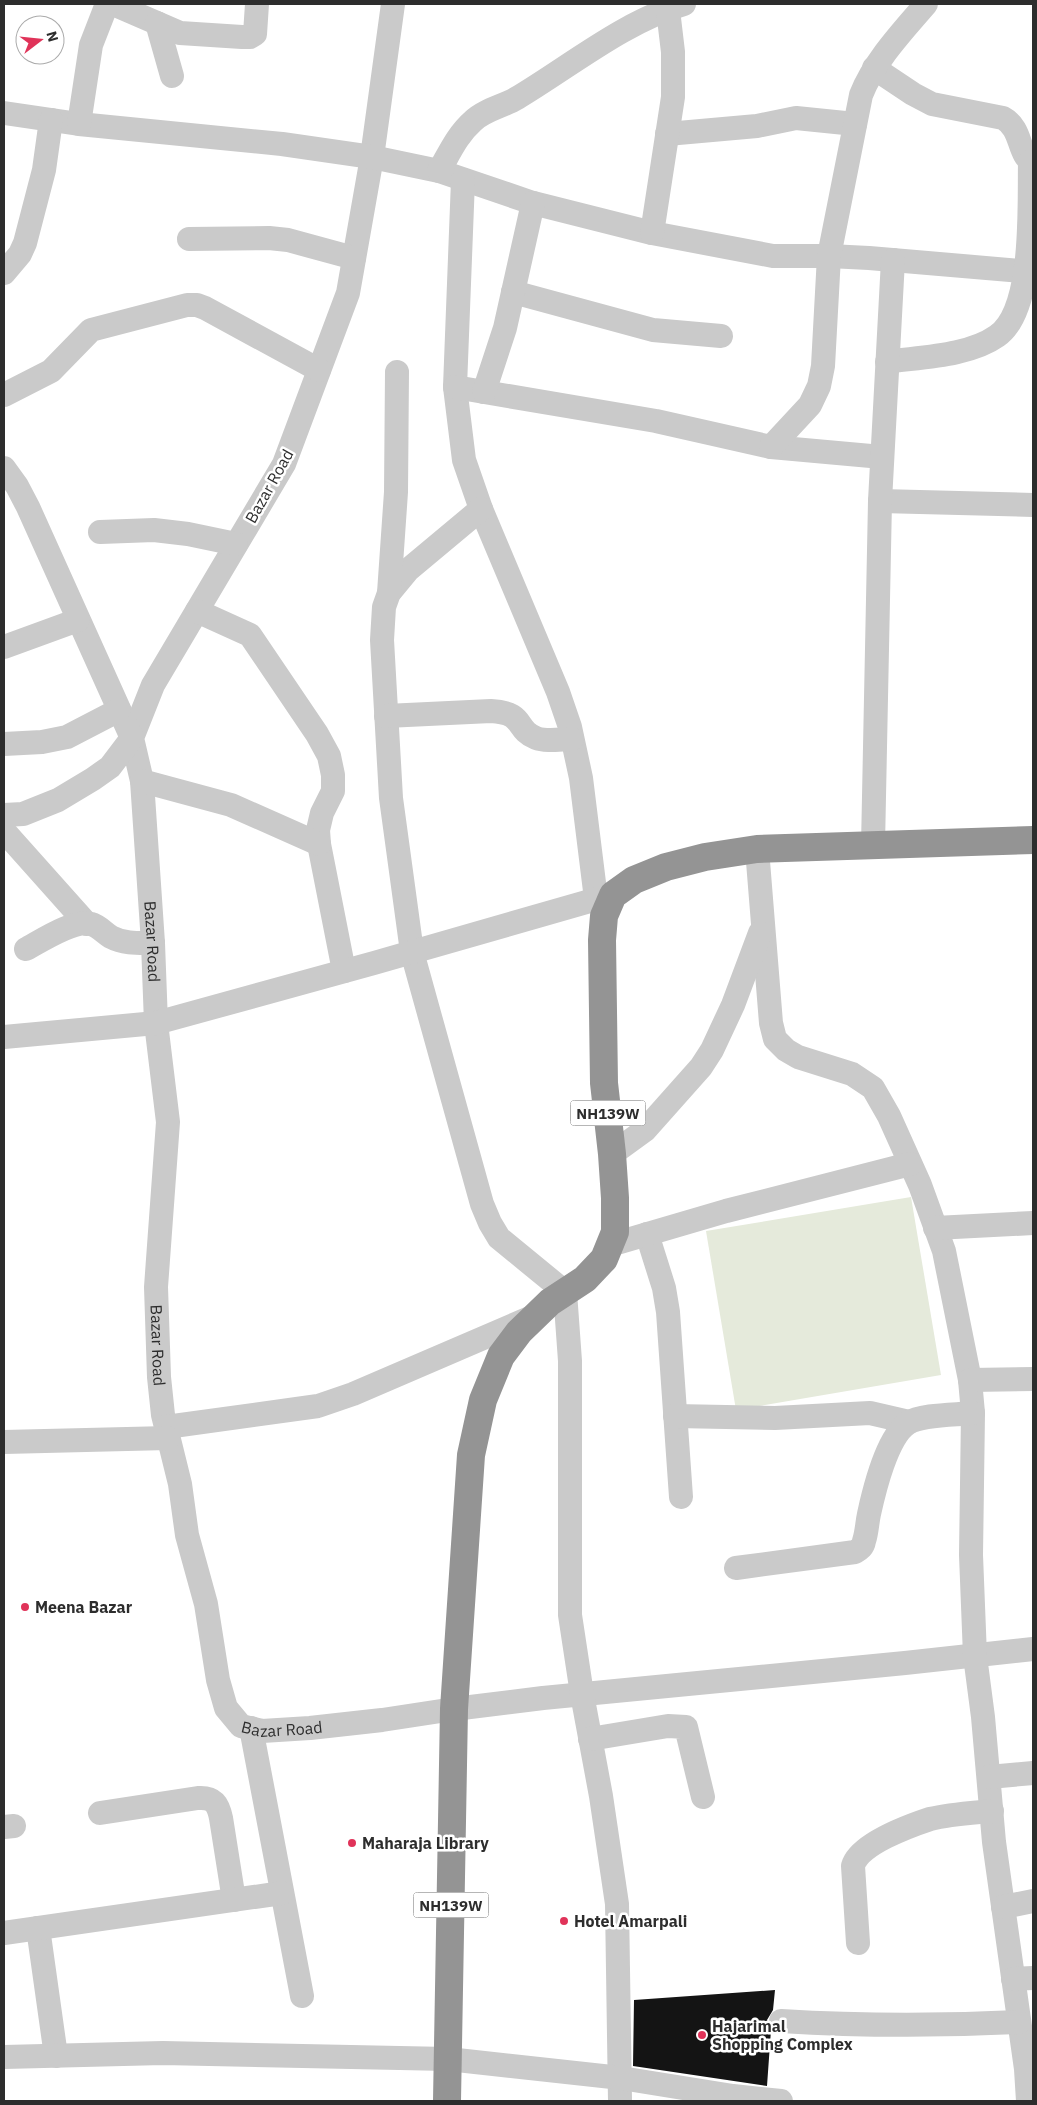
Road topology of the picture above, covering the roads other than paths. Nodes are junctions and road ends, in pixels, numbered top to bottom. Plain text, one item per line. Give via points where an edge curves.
1 (107, 4) edge
2 (113, 4) edge
3 (257, 4) edge
4 (393, 4) edge
5 (926, 4) edge
6 (676, 7) edge
7 (157, 24) junction
8 (874, 68) junction
9 (172, 76) dead end
10 (4, 113) edge
11 (51, 120) junction
12 (79, 124) junction
13 (855, 124) junction
14 (667, 134) junction
15 (372, 157) junction
16 (1032, 162) edge
17 (438, 172) junction
18 (462, 180) junction
19 (533, 203) junction
20 (652, 234) junction
21 (189, 239) dead end
22 (829, 256) junction
23 (354, 258) junction
24 (892, 260) junction
25 (1030, 272) edge
26 (4, 273) edge
27 (513, 292) junction
28 (721, 336) dead end
29 (887, 362) junction
30 (319, 370) junction
31 (397, 372) dead end
32 (455, 387) junction
33 (484, 392) junction
34 (4, 395) edge
35 (771, 447) junction
36 (882, 457) junction
37 (4, 468) edge
38 (880, 501) junction
39 (1033, 504) edge
40 (481, 509) junction
41 (100, 532) dead end
42 (236, 544) junction
43 (389, 593) junction
44 (197, 611) junction
45 (78, 620) junction
46 (4, 647) edge
47 (119, 710) junction
48 (386, 716) junction
49 (132, 738) junction
50 (572, 739) junction
51 (4, 744) edge
52 (142, 781) junction
53 (10, 818) edge
54 (4, 831) edge
55 (1033, 840) edge
56 (320, 844) junction
57 (873, 846) junction
58 (757, 849) junction
59 (605, 897) junction
60 (87, 924) junction
61 (763, 927) junction
62 (154, 943) junction
63 (26, 949) dead end
64 (412, 952) junction
65 (344, 972) junction
66 (156, 1023) junction
67 (4, 1036) edge
68 (612, 1154) junction
69 (910, 1164) junction
70 (1033, 1223) edge
71 (936, 1228) junction
72 (647, 1234) junction
73 (610, 1245) junction
74 (565, 1292) junction
75 (535, 1316) junction
76 (1033, 1379) edge
77 (970, 1380) junction
78 (973, 1413) junction
79 (675, 1416) junction
80 (909, 1422) junction
81 (167, 1432) junction
82 (4, 1442) edge
83 (681, 1497) dead end
84 (736, 1568) dead end
85 (1033, 1648) edge
86 (975, 1656) junction
87 (582, 1694) junction
88 (454, 1709) junction
89 (251, 1728) junction
90 (590, 1739) junction
91 (1033, 1772) edge
92 (989, 1777) junction
93 (702, 1797) dead end
94 (992, 1811) junction
95 (100, 1812) dead end
96 (282, 1894) junction
97 (234, 1900) junction
98 (1033, 1901) edge
99 (1003, 1907) junction
100 (38, 1928) junction
101 (4, 1933) edge
102 (858, 1943) dead end
103 (1023, 1978) edge
104 (302, 1996) dead end
105 (781, 2021) dead end
106 (1020, 2022) junction
107 (56, 2056) junction
108 (4, 2058) edge
109 (448, 2059) junction
110 (621, 2078) junction
111 (447, 2101) edge
112 (620, 2101) edge
113 (773, 2101) edge
114 (1028, 2101) edge

1 - 12 street via 90,45
2 - 7 street
3 - 7 street via 255,34 250,37 180,33
4 - 15 street, Bazar Road
5 - 8 street
6 - 14 street via 674,79
6 - 17 street via 653,16 579,57 517,98 474,119 461,133
7 - 9 street
8 - 13 street via 861,95
8 - 16 street via 932,104 1003,118 1017,131 1025,155
10 - 11 street
11 - 12 street
11 - 26 street via 44,170 25,242 20,254
12 - 15 street via 282,144
13 - 14 street via 796,118 757,126
13 - 22 street
14 - 20 street
15 - 17 street
15 - 23 street, Bazar Road
16 - 25 street
17 - 18 street
18 - 19 street
18 - 32 street
19 - 20 street
19 - 27 street
20 - 22 street via 773,256
21 - 23 street via 288,240
22 - 24 street
22 - 35 street via 819,386 810,405
23 - 30 street, Bazar Road via 348,293
24 - 25 street
24 - 29 street
25 - 29 street via 1012,319 998,336 962,351
27 - 28 street via 653,330
27 - 33 street
29 - 36 street
30 - 34 street via 205,308 187,305 91,330 51,371
30 - 42 street, Bazar Road via 284,464
31 - 43 street via 396,492
32 - 33 street
32 - 40 street via 464,460
33 - 35 street via 656,421
35 - 36 street
36 - 38 street
37 - 45 street, Bazar Road via 28,507
38 - 39 street
38 - 57 street
40 - 43 street via 408,570
40 - 50 street via 558,692
41 - 42 street via 163,531
42 - 44 street, Bazar Road
43 - 48 street via 384,607 382,640
44 - 49 street, Bazar Road via 153,685
44 - 56 street via 250,635 325,749 334,791 322,814 318,830
45 - 46 street
45 - 47 street, Bazar Road
47 - 49 street, Bazar Road
47 - 51 street via 66,737
48 - 50 street via 506,712 518,718 526,731 537,739
48 - 64 street via 391,798
49 - 52 street, Bazar Road
49 - 53 street via 110,767 93,779 58,800
50 - 59 street
52 - 56 street via 230,805
52 - 62 street, Bazar Road
54 - 60 street
55 - 57 highway
56 - 65 street
57 - 58 highway
58 - 59 highway via 666,867
58 - 61 street
59 - 64 street
59 - 68 highway, NH139W via 602,940 604,1083
60 - 62 street via 123,942
60 - 63 street via 69,927
61 - 68 street via 733,1005 708,1055 657,1119
61 - 69 street via 775,1039 798,1057 852,1074 874,1088
62 - 66 street, Bazar Road
64 - 65 street
64 - 74 street via 459,1128 490,1223 499,1238
65 - 66 street
66 - 67 street
66 - 81 street, Bazar Road via 168,1122 156,1287 159,1377 162,1415
68 - 73 highway, NH139W via 615,1232
69 - 71 street
69 - 72 street via 726,1210
70 - 71 street
71 - 77 street via 944,1251
72 - 73 street
72 - 79 street via 668,1312
73 - 74 highway, NH139W via 604,1259 585,1279
74 - 75 highway, NH139W
74 - 87 street via 570,1362 570,1615
75 - 81 street via 318,1406
75 - 88 highway, NH139W via 501,1356 483,1400 471,1455
76 - 77 street
77 - 78 street
78 - 80 street
78 - 86 street via 971,1555
79 - 80 street via 775,1418 870,1412
79 - 83 street
80 - 84 street via 902,1428 882,1464 861,1548 854,1552
81 - 82 street
81 - 89 street, Bazar Road via 180,1484 187,1535 206,1604 218,1680 226,1708 241,1726
85 - 86 street, Bazar Road
86 - 87 street, Bazar Road
86 - 92 street
87 - 88 street, Bazar Road
87 - 90 street
88 - 89 street, Bazar Road via 310,1728 262,1731
88 - 109 highway, NH139W
89 - 96 street
90 - 93 street via 686,1726
90 - 110 street via 617,1904
91 - 92 street
92 - 94 street
94 - 99 street
94 - 102 street via 930,1820 884,1838 855,1858
95 - 97 street via 207,1797 214,1800 220,1812
96 - 97 street
96 - 104 street
97 - 100 street
98 - 99 street
99 - 103 street
100 - 101 street
100 - 107 street
103 - 106 street
105 - 106 street via 859,2026
106 - 114 street
107 - 108 street
107 - 109 street via 163,2053
109 - 110 street
109 - 111 highway, NH139W
110 - 112 street
110 - 113 street

